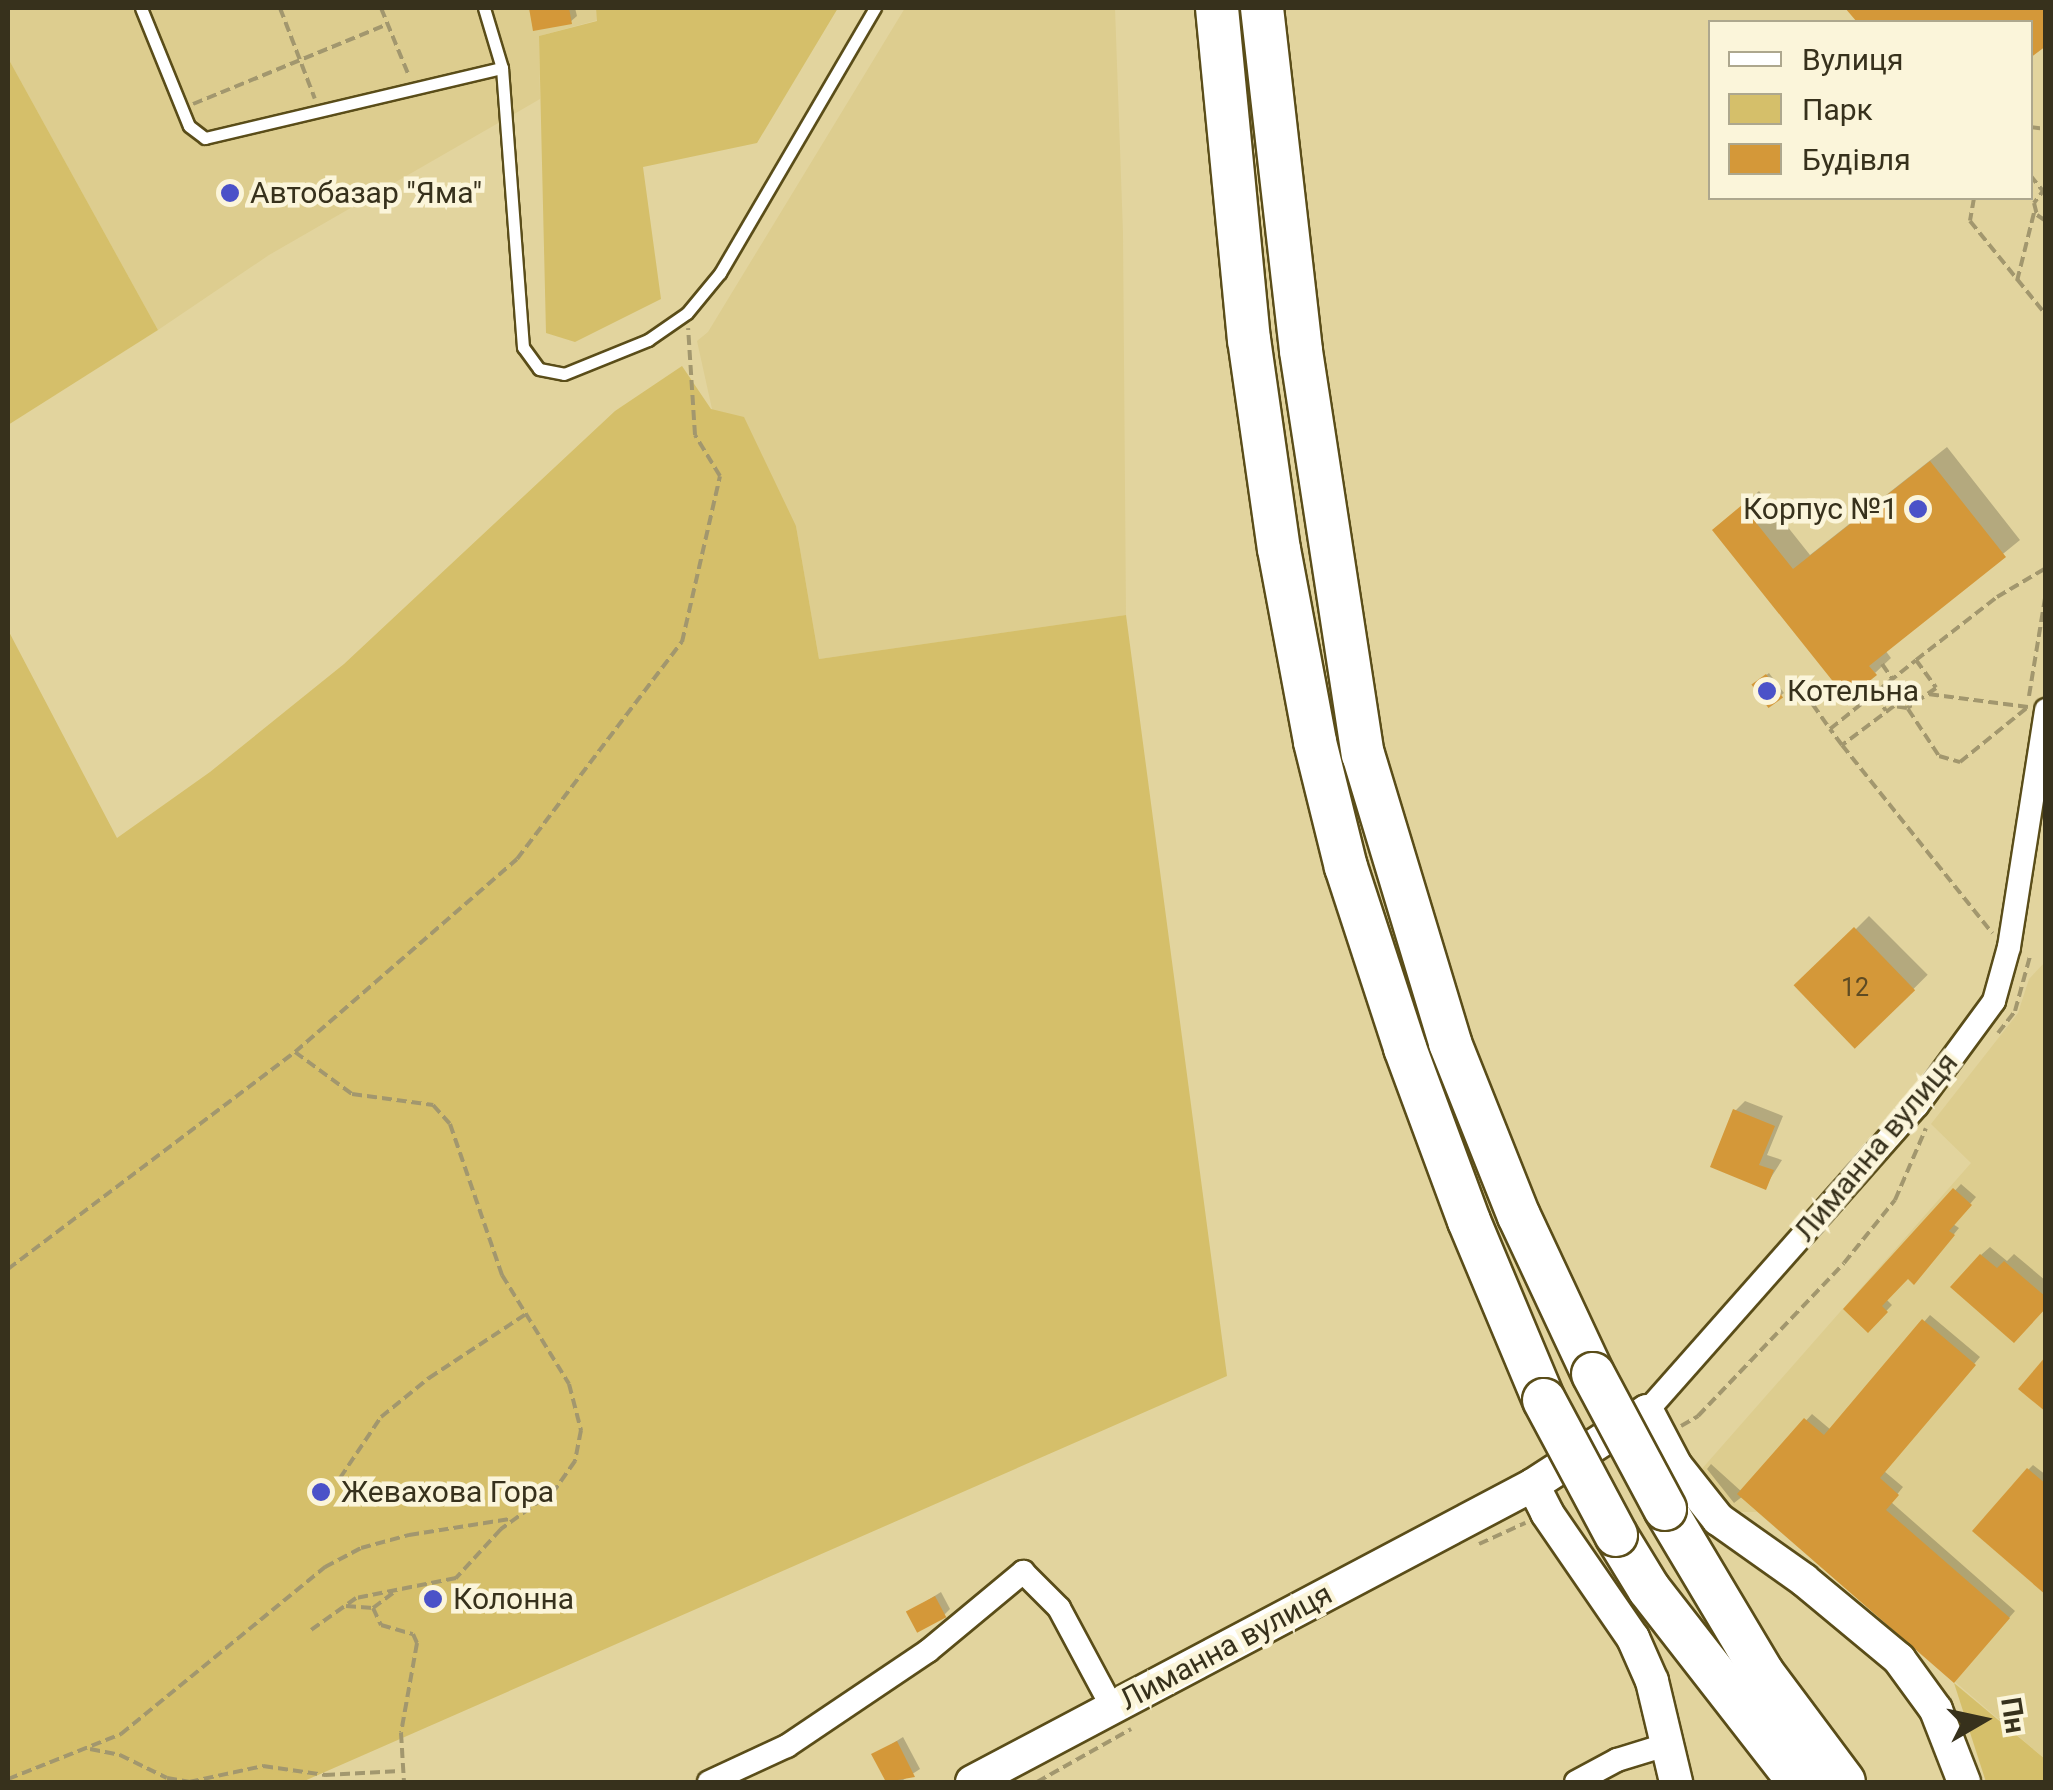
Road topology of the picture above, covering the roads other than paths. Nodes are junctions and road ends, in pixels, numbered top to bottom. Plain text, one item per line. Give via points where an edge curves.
1 (141, 8) edge
2 (484, 8) edge
3 (875, 8) edge
4 (1217, 8) edge
5 (1262, 8) edge
6 (502, 68) junction
7 (2037, 708) edge
8 (2042, 762) edge
9 (1647, 1411) junction
10 (1534, 1485) junction
11 (1724, 1690) junction
12 (1112, 1707) junction
13 (1669, 1744) junction
14 (709, 1782) edge
15 (972, 1782) edge
16 (1576, 1782) edge
17 (1676, 1782) edge
18 (1782, 1782) edge
19 (1800, 1782) edge
20 (1844, 1782) edge
21 (1964, 1782) edge

1 - 6 lane via 181,108 196,134 216,139
2 - 6 lane
3 - 6 lane via 720,272 687,313 648,340 579,370 550,373 529,360 520,333
4 - 11 highway, bridge via 1249,339 1279,549 1346,868 1468,1221 1544,1400 1649,1589
5 - 20 highway, bridge via 1304,370 1364,754 1450,1043 1592,1374 1762,1672
7 - 8 street, Лиманна вулиця
8 - 9 street, Лиманна вулиця via 1994,1002 1917,1106
9 - 10 main road, Лиманна вулиця
9 - 21 main road via 1676,1466 1718,1519 1900,1659 1936,1710
10 - 12 main road, Лиманна вулиця
10 - 13 main road via 1633,1638
11 - 18 highway
11 - 19 highway
12 - 14 street via 1059,1608 1023,1572 928,1651 787,1746
12 - 15 main road, Лиманна вулиця
13 - 16 street
13 - 17 main road

